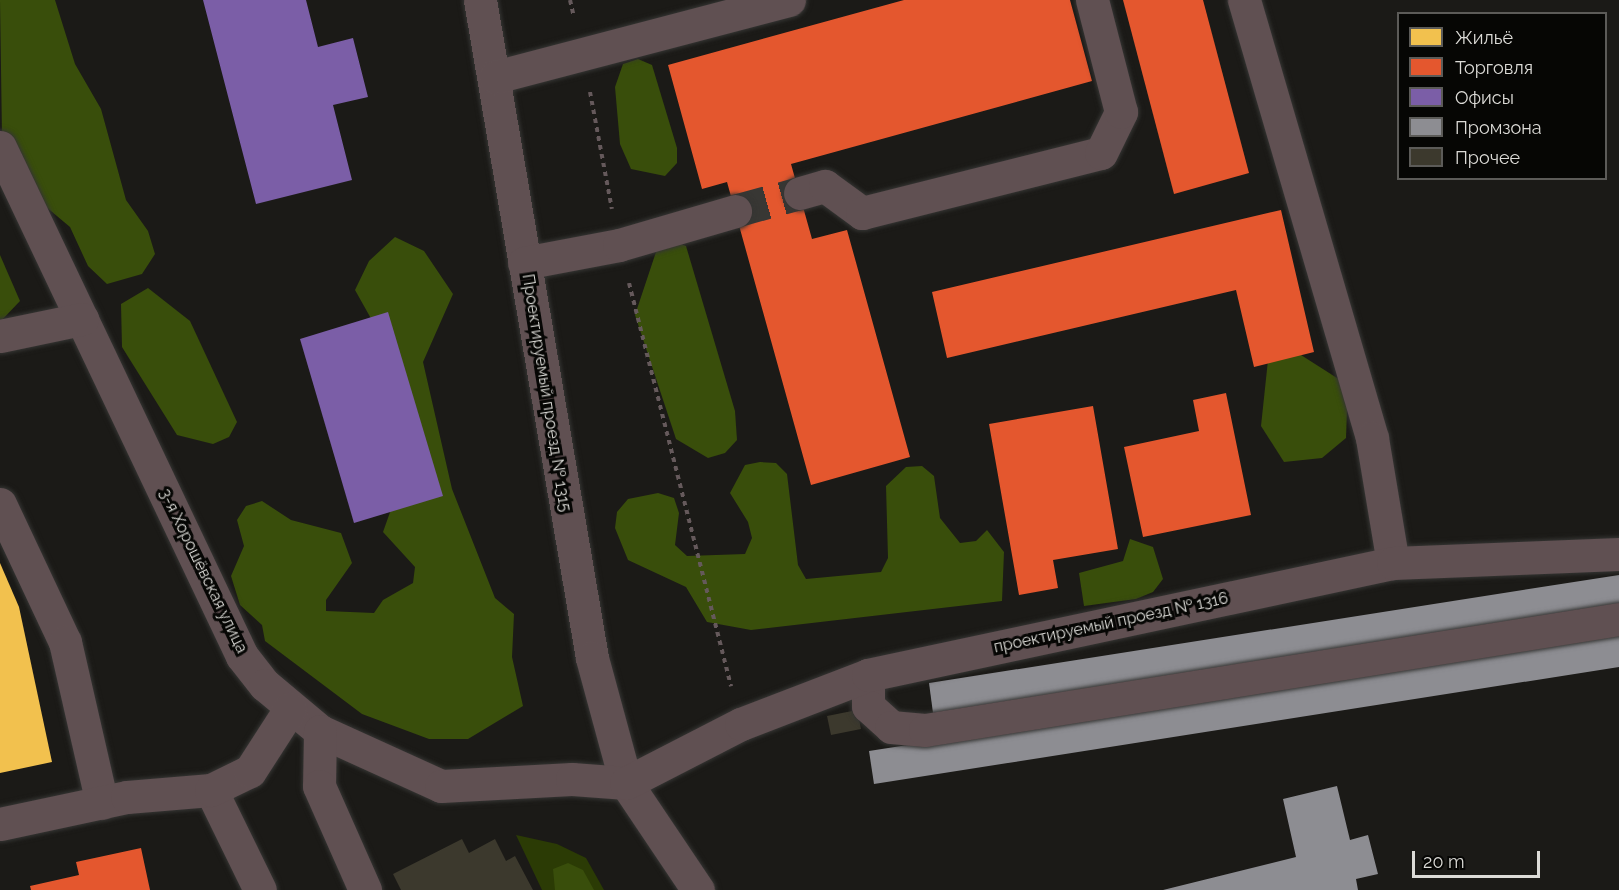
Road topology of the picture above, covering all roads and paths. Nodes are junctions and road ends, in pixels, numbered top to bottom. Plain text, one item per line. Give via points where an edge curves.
1 (480, 0) edge
2 (570, 0) edge
3 (789, 0) edge
4 (1092, 0) edge
5 (1244, 0) edge
6 (582, 53) junction
7 (495, 77) junction
8 (0, 147) edge
9 (800, 193) tunnel mouth
10 (735, 211) tunnel mouth
11 (619, 245) junction
12 (524, 263) junction
13 (82, 318) junction
14 (0, 336) edge
15 (0, 504) edge
16 (1619, 554) edge
17 (1393, 563) junction
18 (1619, 619) edge
19 (868, 675) junction
20 (290, 709) junction
21 (741, 724) junction
22 (320, 731) junction
23 (626, 783) junction
24 (211, 790) junction
25 (102, 803) junction
26 (0, 824) edge
27 (260, 890) edge
28 (365, 890) edge
29 (698, 890) edge

1 - 7 street, Проектируемый проезд № 1315
2 - 6 path
3 - 6 street
4 - 9 street via 1121,112 1101,153 862,213 825,186
5 - 17 street via 1372,438
6 - 7 street
6 - 11 path
7 - 12 street, Проектируемый проезд № 1315
8 - 13 street, 3-я Хорошёвская улица
10 - 11 street
11 - 12 street
11 - 21 path
12 - 23 street, Проектируемый проезд № 1315 via 592,658
13 - 14 street
13 - 20 street, 3-я Хорошёвская улица via 242,656
15 - 25 street via 65,642
16 - 17 street, проектируемый проезд № 1316
17 - 19 street, проектируемый проезд № 1316
18 - 19 street via 925,730 891,727 868,706
19 - 21 street, проектируемый проезд № 1316
20 - 22 street, 3-я Хорошёвская улица
20 - 24 street via 250,771
21 - 23 street, проектируемый проезд № 1316
22 - 23 street, 3-я Хорошёвская улица via 441,786 572,779
22 - 28 street via 319,786
23 - 29 street
24 - 25 street
24 - 27 street
25 - 26 street

